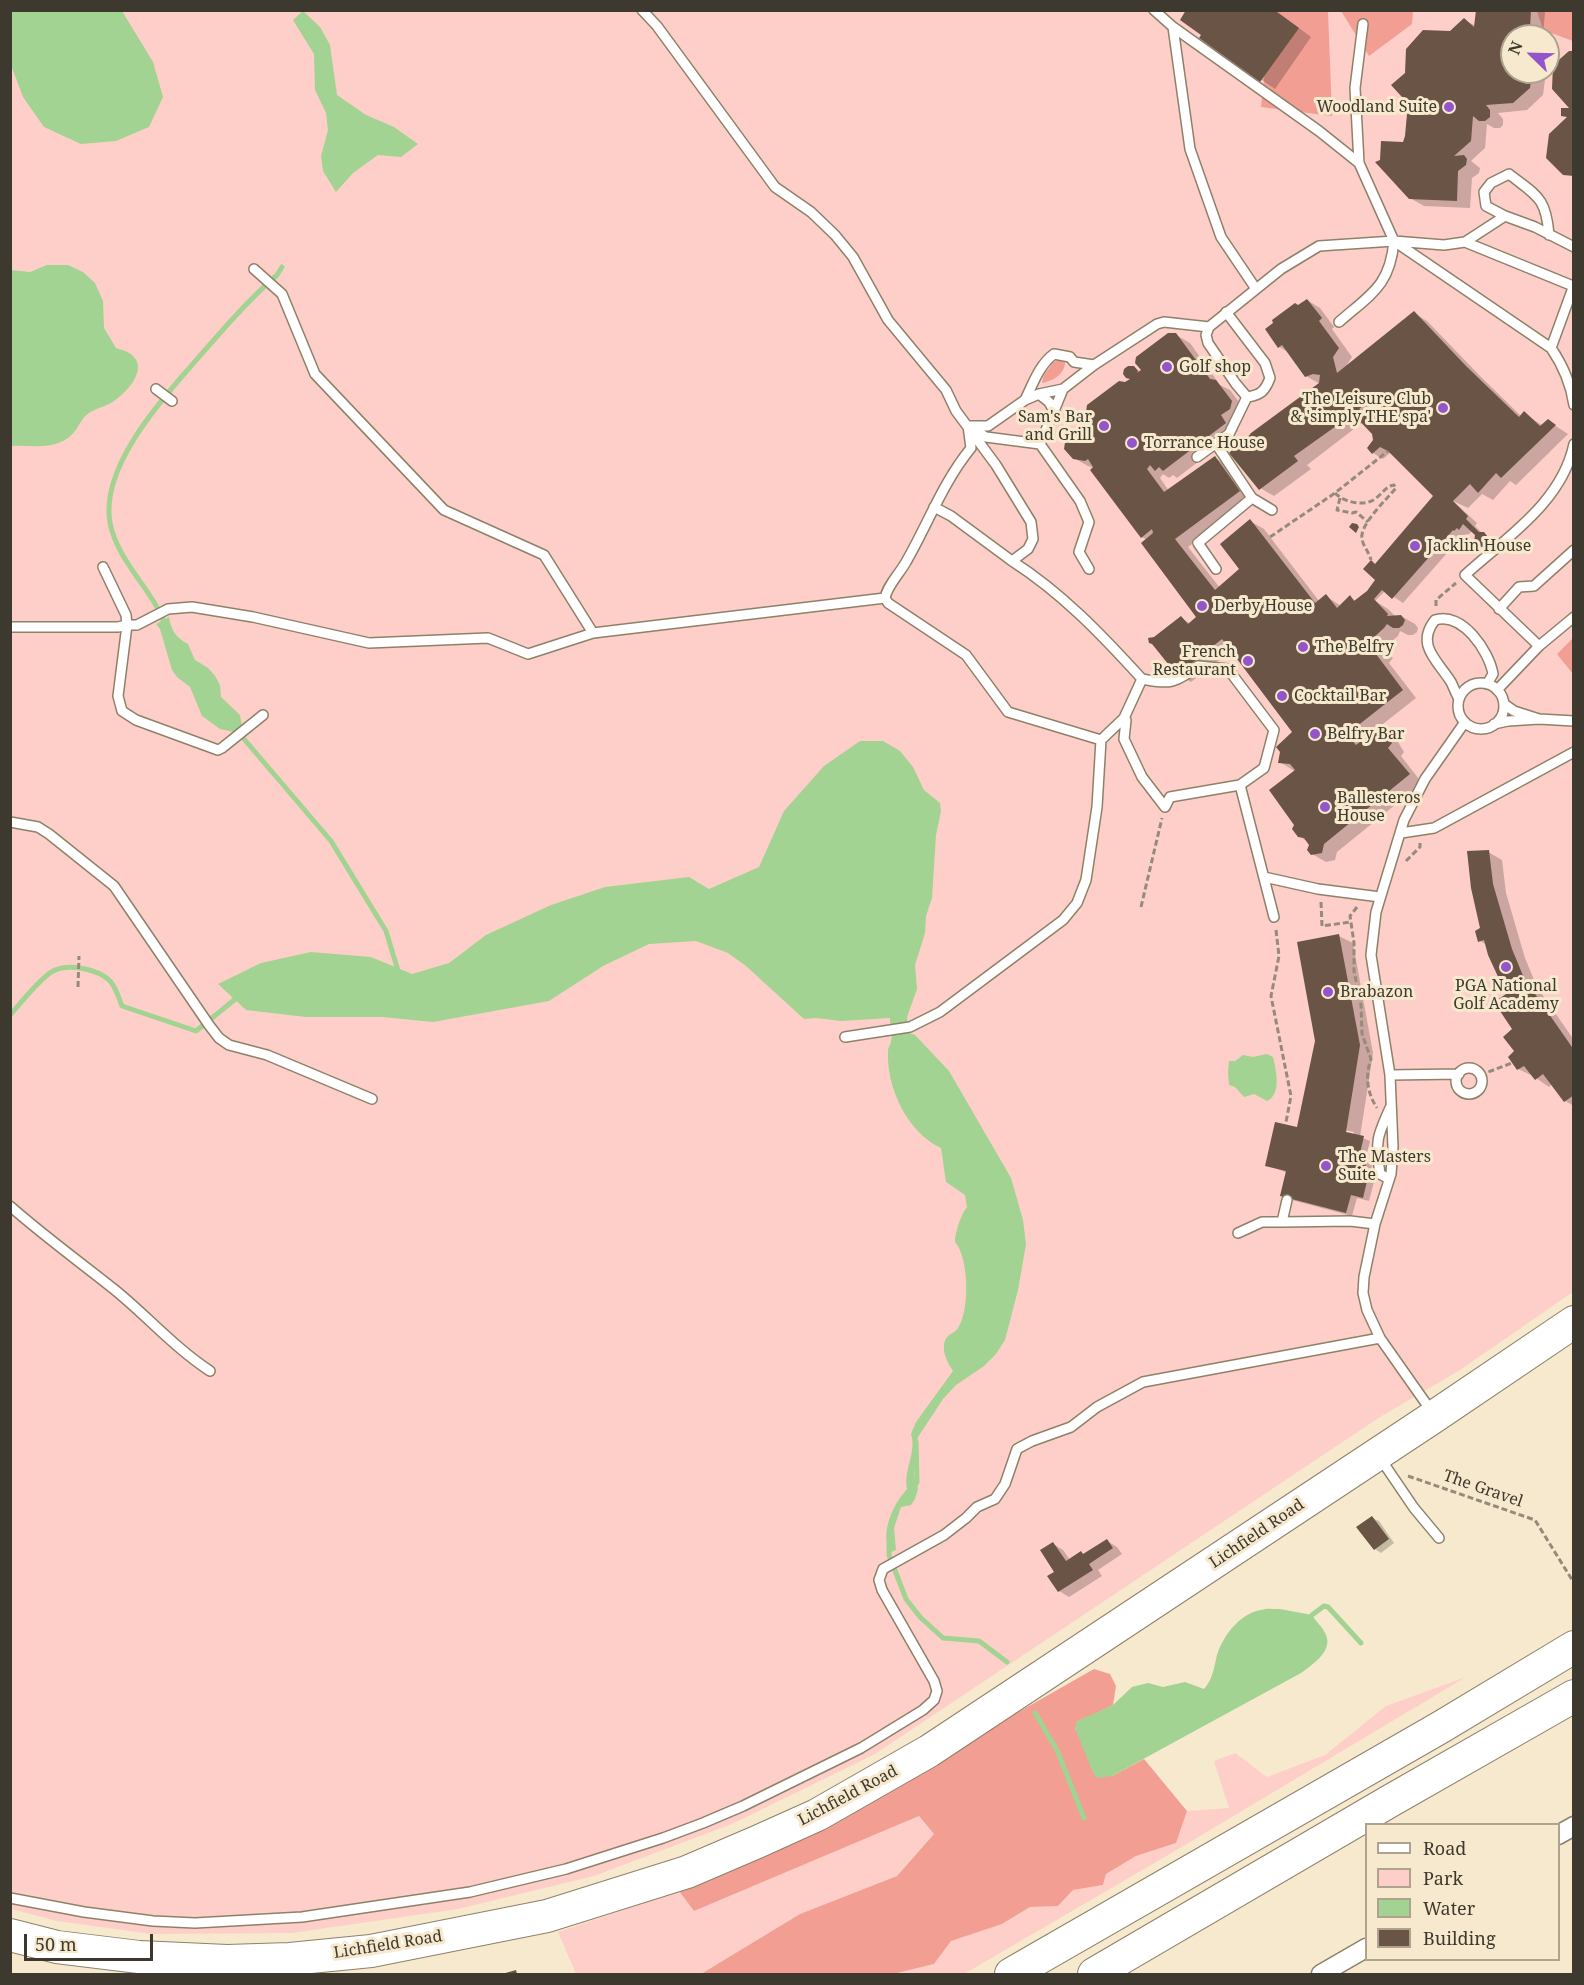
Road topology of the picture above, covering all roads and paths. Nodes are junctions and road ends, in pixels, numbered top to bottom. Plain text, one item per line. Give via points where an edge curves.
1 (642, 10) edge
2 (1154, 10) edge
3 (1363, 24) dead end
4 (1173, 27) junction
5 (1359, 163) junction
6 (1504, 216) junction
7 (1549, 235) junction
8 (1394, 241) junction
9 (1466, 242) junction
10 (1574, 247) edge
11 (254, 268) dead end
12 (1573, 286) edge
13 (1256, 289) junction
14 (1226, 312) junction
15 (1339, 322) dead end
16 (1209, 327) junction
17 (1551, 348) junction
18 (1094, 365) junction
19 (1569, 374) edge
20 (156, 389) dead end
21 (1063, 389) junction
22 (1039, 394) junction
23 (1247, 397) junction
24 (1025, 400) junction
25 (172, 401) dead end
26 (1574, 405) edge
27 (1054, 411) junction
28 (968, 426) junction
29 (988, 426) junction
30 (986, 437) junction
31 (1040, 444) junction
32 (1216, 444) junction
33 (1574, 444) edge
34 (971, 448) junction
35 (984, 450) junction
36 (1388, 451) dead end
37 (1197, 457) dead end
38 (1335, 493) junction
39 (1252, 498) junction
40 (1340, 498) junction
41 (1373, 501) junction
42 (1356, 503) junction
43 (934, 507) junction
44 (1272, 510) dead end
45 (1377, 511) junction
46 (1356, 512) junction
47 (1368, 522) junction
48 (1270, 537) dead end
49 (1574, 550) edge
50 (1371, 560) dead end
51 (1012, 561) junction
52 (103, 567) dead end
53 (1089, 569) dead end
54 (1216, 569) dead end
55 (1465, 575) junction
56 (885, 598) junction
57 (1499, 609) junction
58 (1574, 617) edge
59 (1435, 620) junction
60 (128, 625) junction
61 (10, 627) edge
62 (593, 633) junction
63 (1539, 646) junction
64 (1142, 679) junction
65 (1487, 684) junction
66 (1497, 690) junction
67 (1459, 699) junction
68 (1504, 704) junction
69 (263, 715) dead end
70 (1124, 718) junction
71 (1539, 719) junction
72 (1574, 721) edge
73 (1465, 722) junction
74 (1494, 724) junction
75 (1124, 739) junction
76 (1101, 740) junction
77 (1574, 752) edge
78 (1240, 785) junction
79 (1227, 788) junction
80 (1244, 802) junction
81 (1165, 807) junction
82 (10, 822) edge
83 (1421, 830) junction
84 (1401, 833) junction
85 (1404, 864) dead end
86 (1263, 877) junction
87 (1380, 897) junction
88 (1320, 899) dead end
89 (1360, 903) dead end
90 (1141, 907) dead end
91 (1274, 916) joint
92 (1351, 922) junction
93 (79, 956) dead end
94 (78, 987) dead end
95 (845, 1036) dead end
96 (1512, 1063) dead end
97 (1459, 1074) junction
98 (1390, 1075) junction
99 (1480, 1075) junction
100 (372, 1099) dead end
101 (1391, 1105) junction
102 (1384, 1119) junction
103 (1287, 1122) dead end
104 (1389, 1179) junction
105 (1287, 1200) dead end
106 (10, 1206) edge
107 (1282, 1222) junction
108 (1375, 1224) junction
109 (1238, 1233) dead end
110 (1574, 1322) edge
111 (1380, 1338) junction
112 (210, 1371) dead end
113 (1435, 1416) junction
114 (1382, 1462) junction
115 (1439, 1538) dead end
116 (1574, 1583) edge
117 (1574, 1647) edge
118 (1574, 1696) edge
119 (1574, 1826) edge
120 (1560, 1834) edge
121 (10, 1898) edge
122 (10, 1935) edge
123 (1365, 1949) edge
124 (1011, 1974) edge
125 (1094, 1974) edge
126 (1321, 1974) edge

1 - 28 lane via 775,187 835,235 853,258 888,320 946,390
2 - 4 lane
3 - 5 lane via 1355,88
4 - 5 lane
4 - 13 lane via 1190,149 1221,237
5 - 8 lane
6 - 7 lane
6 - 7 lane via 1486,206 1484,192 1491,183 1509,174 1540,198 1548,215
6 - 9 lane
7 - 10 lane
8 - 9 lane via 1444,245
8 - 13 lane via 1319,246
8 - 15 lane via 1389,272 1382,284
8 - 17 lane
9 - 12 lane
11 - 62 lane via 282,294 315,374 444,510 544,555
12 - 17 lane
13 - 14 lane
14 - 16 lane
14 - 23 lane via 1264,363 1270,378 1265,390
16 - 18 lane via 1164,322
16 - 23 lane via 1208,343
17 - 19 lane
18 - 21 lane
18 - 24 lane via 1054,354 1040,369
19 - 26 lane
20 - 25 lane
21 - 22 lane
21 - 27 lane
22 - 24 lane
22 - 27 lane
23 - 32 lane via 1230,434
24 - 29 lane
27 - 31 lane
28 - 29 lane
28 - 30 lane
28 - 34 lane
28 - 35 lane
29 - 30 lane
30 - 31 lane
30 - 35 lane
31 - 53 lane via 1080,501 1089,522 1079,552
32 - 37 lane
32 - 39 lane
33 - 55 lane via 1564,473 1544,505
34 - 35 lane
34 - 43 lane
35 - 51 lane via 1031,522 1034,539
36 - 38 path
38 - 40 path
38 - 48 path
39 - 44 lane
39 - 54 lane via 1198,543
40 - 42 path
40 - 46 path via 1337,510
41 - 42 path
41 - 45 path
41 - 45 path via 1389,486 1396,488
42 - 46 path
43 - 51 lane
43 - 56 lane
45 - 47 path
46 - 47 path
47 - 50 path via 1362,538
49 - 57 lane via 1534,586 1518,587
51 - 64 lane via 1062,597
52 - 60 lane
55 - 57 lane
55 - 59 path via 1436,600
56 - 62 lane
56 - 76 lane via 966,655 1008,712
57 - 63 lane
58 - 63 lane
59 - 65 lane via 1450,619 1470,631 1492,667
59 - 67 lane via 1426,639 1428,648
60 - 61 lane
60 - 62 lane via 137,625 168,609 192,608 369,643 488,638 528,654
60 - 69 lane via 118,696 122,711 211,748 222,748
63 - 66 lane
64 - 70 lane
64 - 78 lane via 1176,681 1197,666 1228,669 1274,730 1264,768
65 - 66 lane
65 - 67 lane via 1470,686
66 - 68 lane
67 - 73 lane via 1458,708
68 - 71 lane
68 - 74 lane
70 - 75 lane
70 - 76 lane
71 - 72 lane
71 - 74 lane
73 - 74 lane via 1477,728
73 - 84 lane via 1425,779
75 - 76 lane
75 - 81 lane via 1142,777
76 - 95 lane via 1086,880 1077,903 1063,921 940,1012 910,1027
77 - 83 lane via 1461,815
78 - 79 lane
78 - 80 lane
79 - 80 lane
79 - 81 lane via 1170,797
80 - 86 lane
81 - 90 path
82 - 100 lane via 38,827 114,886 201,1013 229,1046 267,1055
83 - 84 lane
83 - 85 path via 1420,847
84 - 87 lane
86 - 87 lane
86 - 91 lane
87 - 98 lane via 1371,955
88 - 92 path via 1322,926
89 - 92 path via 1350,916
91 - 103 path via 1280,956 1270,996 1291,1096
92 - 102 path via 1362,1034 1371,1059 1366,1073 1372,1100
93 - 94 path
96 - 99 path
97 - 98 lane
97 - 99 lane via 1470,1069
97 - 99 lane via 1458,1087 1468,1094 1480,1088
98 - 101 lane
101 - 102 lane
101 - 104 lane via 1393,1147
102 - 104 lane via 1376,1144 1380,1174
104 - 108 lane
105 - 107 lane
106 - 112 lane via 116,1291 187,1356
107 - 108 lane
107 - 109 lane via 1262,1222
108 - 111 lane via 1363,1293
110 - 113 highway, Lichfield Road
111 - 113 lane
111 - 121 lane via 1143,1382 1097,1407 1071,1427 1017,1449 1005,1484 995,1498 976,1507 944,1535 883,1569 879,1580 934,1681 934,1700 861,1749 703,1823 566,1869 470,1892 302,1917 195,1923 153,1921
113 - 114 highway, Lichfield Road
114 - 115 lane
114 - 116 path, The Gravel via 1535,1520
114 - 122 highway, Lichfield Road via 929,1751 835,1805 687,1872 547,1916 290,1963 139,1958 57,1947
117 - 124 highway
118 - 125 highway
119 - 120 street
123 - 126 street

